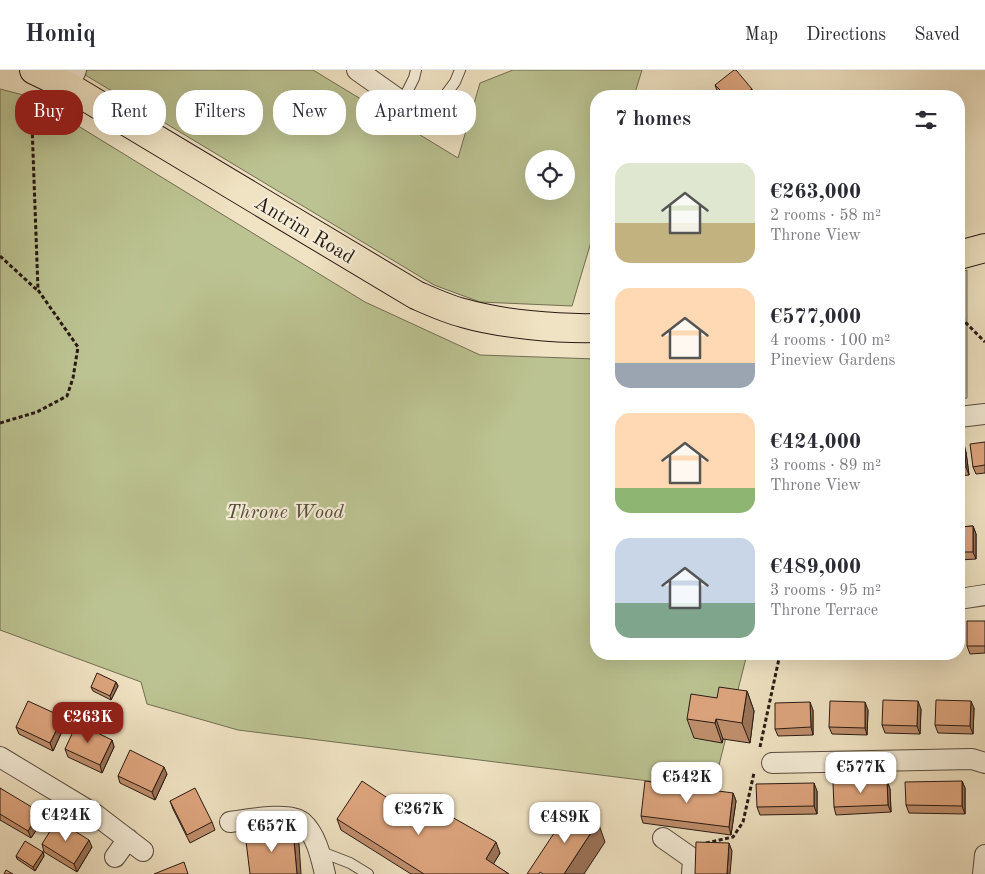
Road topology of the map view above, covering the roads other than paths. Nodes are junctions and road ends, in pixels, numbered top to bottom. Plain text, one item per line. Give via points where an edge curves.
1 (34, 70) edge
2 (357, 70) edge
3 (416, 70) edge
4 (460, 70) edge
5 (73, 79) edge
6 (385, 90) edge
7 (408, 90) edge
8 (451, 90) edge
9 (985, 248) edge
10 (965, 253) edge
11 (590, 328) edge
12 (985, 414) edge
13 (965, 416) edge
14 (985, 595) edge
15 (965, 598) edge
16 (0, 757) edge
17 (985, 763) edge
18 (764, 765) road end
19 (230, 822) dead end
20 (663, 838) dead end
21 (319, 851) junction
22 (985, 855) edge
23 (115, 857) dead end
24 (693, 866) edge
25 (325, 874) edge
26 (368, 874) edge
27 (983, 874) edge

1 - 5 main road, Antrim Road
2 - 6 street
3 - 7 lane
4 - 8 lane
5 - 11 main road, Antrim Road via 416,295 450,309 487,318
9 - 10 main road
12 - 13 street
14 - 15 street
16 - 23 street via 96,815 136,845
17 - 18 street via 972,758
19 - 21 street via 291,817 302,821
20 - 24 street
21 - 25 street
21 - 26 lane
22 - 27 street

